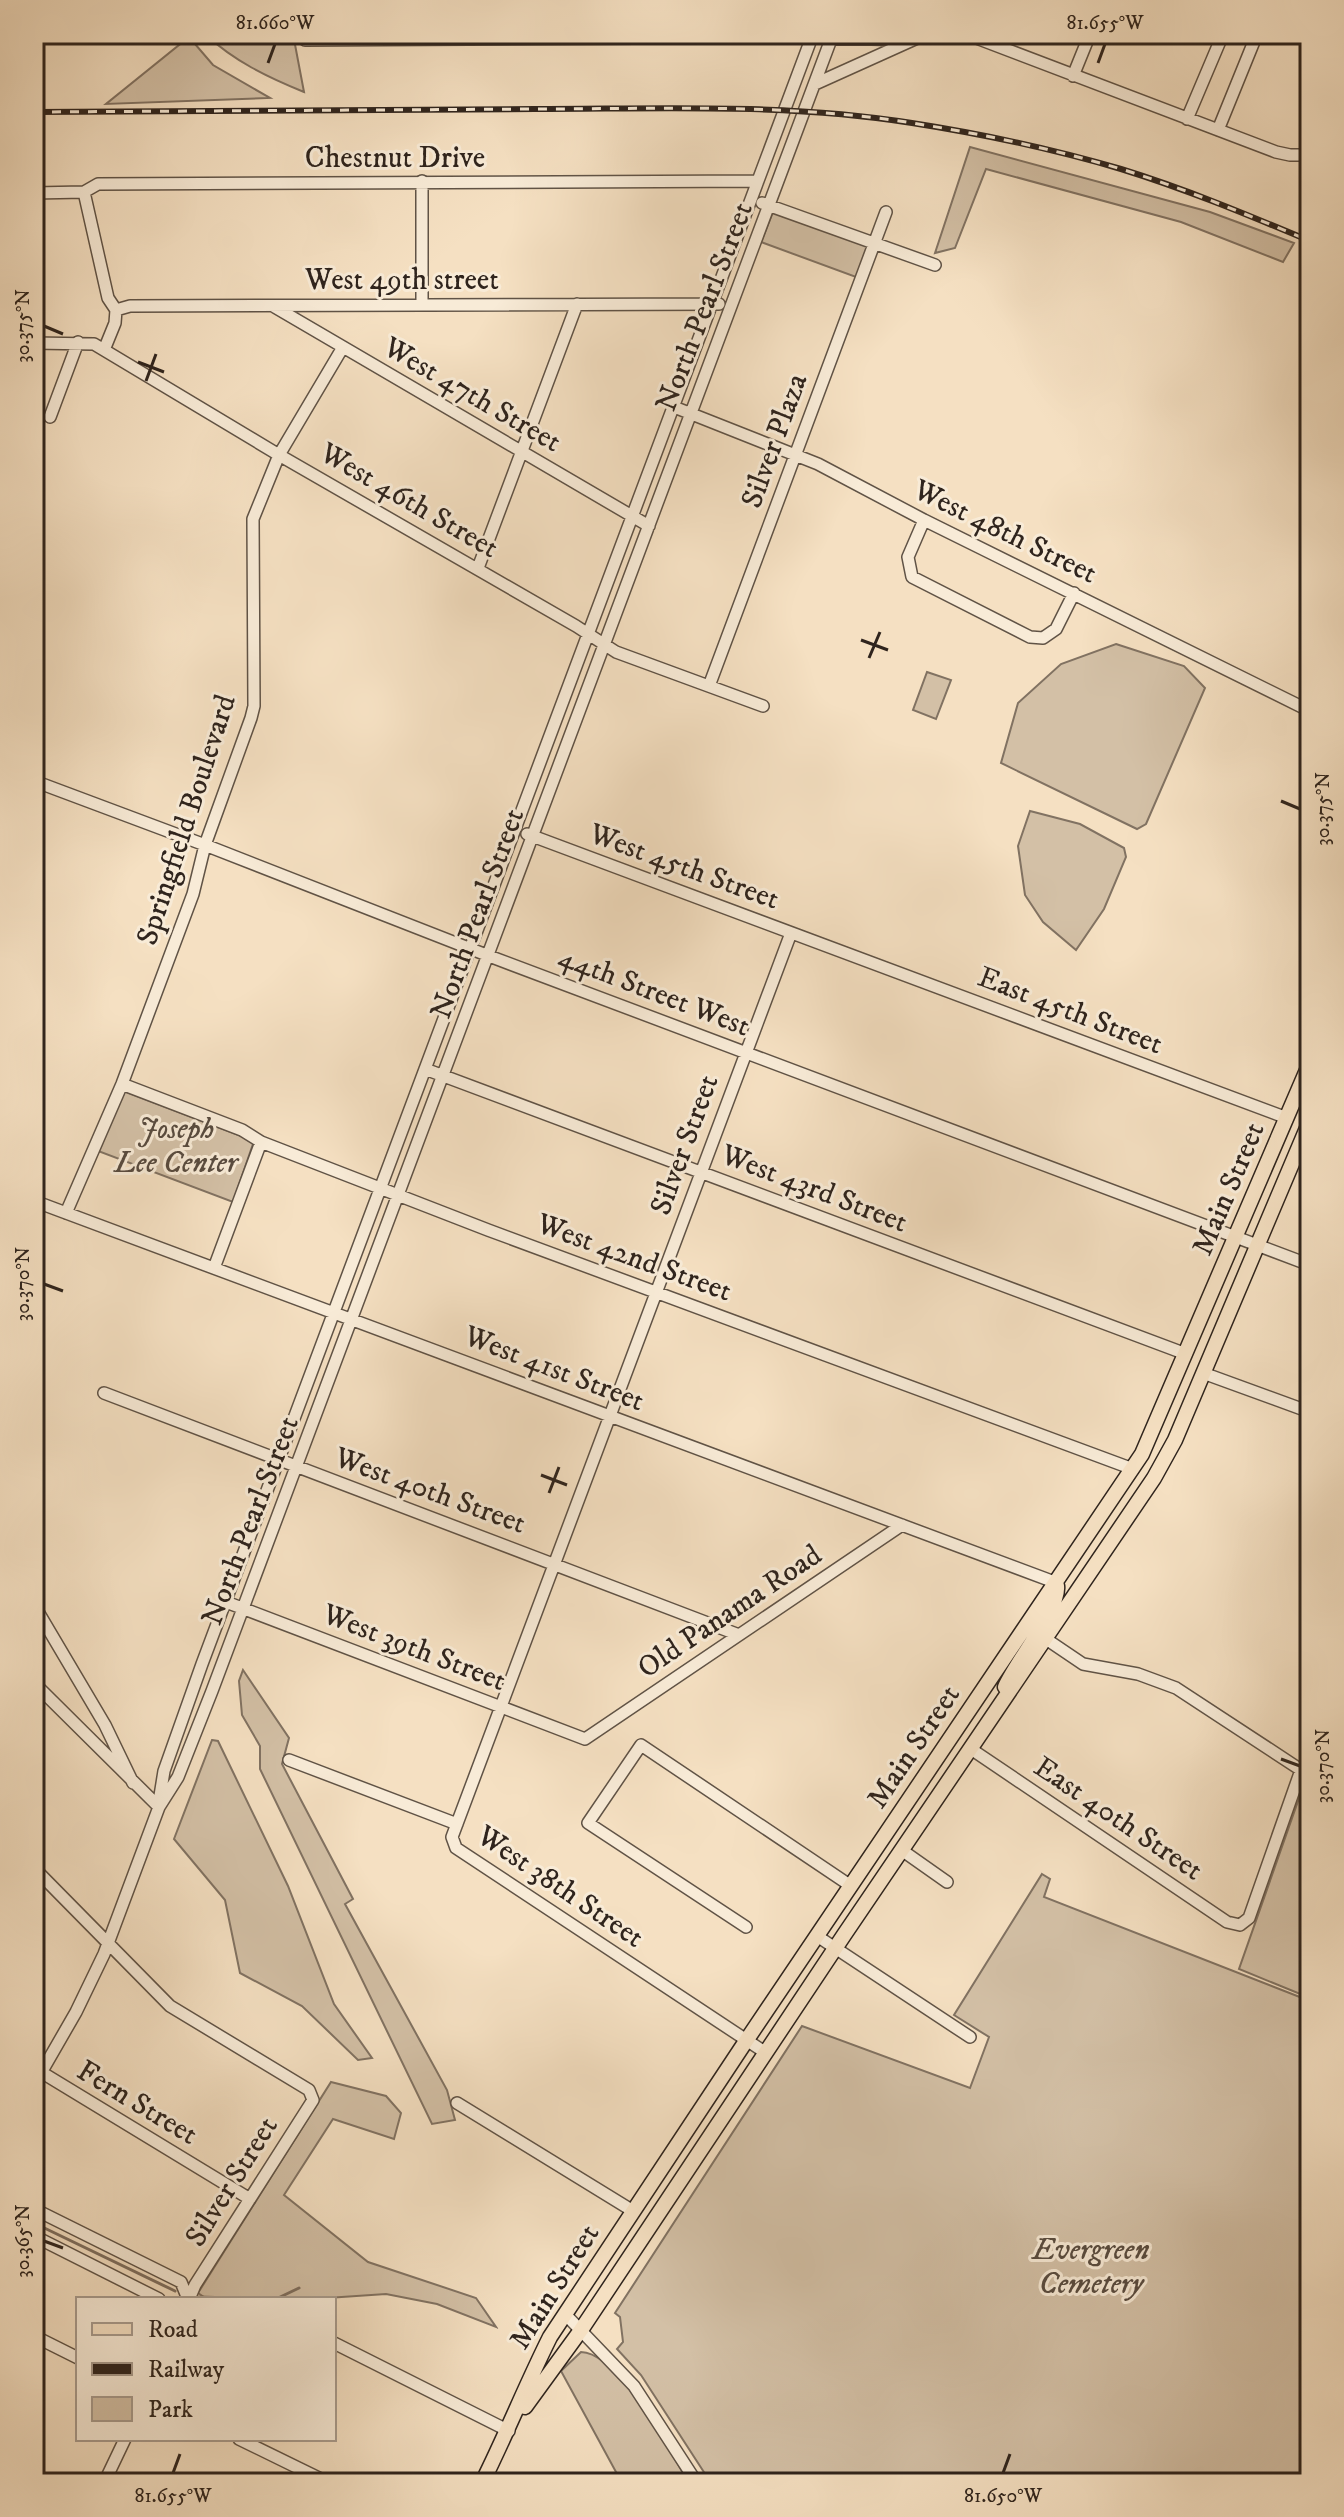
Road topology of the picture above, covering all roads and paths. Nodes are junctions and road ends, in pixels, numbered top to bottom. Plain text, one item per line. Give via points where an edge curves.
1 (926, 34) edge
2 (966, 34) edge
3 (1090, 34) edge
4 (1223, 34) edge
5 (1257, 34) edge
6 (418, 36) edge
7 (619, 36) edge
8 (812, 36) edge
9 (346, 37) edge
10 (832, 37) edge
11 (305, 40) dead end
12 (909, 40) junction
13 (1073, 76) junction
14 (815, 84) junction
15 (1187, 119) junction
16 (1218, 130) junction
17 (1310, 155) edge
18 (422, 181) junction
19 (758, 181) junction
20 (84, 192) junction
21 (34, 193) edge
22 (752, 199) junction
23 (769, 206) junction
24 (886, 212) dead end
25 (874, 242) junction
26 (935, 265) dead end
27 (713, 303) junction
28 (422, 304) junction
29 (577, 304) junction
30 (272, 305) junction
31 (731, 305) junction
32 (116, 310) junction
33 (78, 342) junction
34 (34, 343) edge
35 (343, 347) junction
36 (104, 350) junction
37 (674, 407) junction
38 (690, 414) junction
39 (50, 417) dead end
40 (522, 452) junction
41 (795, 454) junction
42 (279, 455) junction
43 (633, 517) junction
44 (924, 520) junction
45 (649, 526) junction
46 (478, 568) junction
47 (1074, 593) junction
48 (589, 634) junction
49 (605, 644) junction
50 (709, 686) junction
51 (763, 706) dead end
52 (1310, 711) edge
53 (34, 781) edge
54 (515, 829) junction
55 (533, 836) junction
56 (205, 845) junction
57 (791, 933) junction
58 (470, 949) junction
59 (837, 950) joint
60 (489, 956) junction
61 (745, 1052) junction
62 (1310, 1063) edge
63 (425, 1069) junction
64 (443, 1076) junction
65 (122, 1084) junction
66 (1287, 1118) junction
67 (1309, 1125) edge
68 (261, 1142) junction
69 (701, 1172) junction
70 (381, 1188) junction
71 (399, 1195) junction
72 (34, 1201) edge
73 (66, 1213) junction
74 (1236, 1237) junction
75 (1257, 1245) junction
76 (1310, 1265) edge
77 (214, 1268) junction
78 (656, 1292) junction
79 (334, 1312) junction
80 (352, 1319) junction
81 (1186, 1354) junction
82 (1203, 1373) junction
83 (104, 1393) dead end
84 (1310, 1412) edge
85 (610, 1416) junction
86 (279, 1460) junction
87 (297, 1467) junction
88 (1133, 1469) junction
89 (902, 1525) junction
90 (555, 1563) junction
91 (1057, 1583) junction
92 (226, 1602) junction
93 (34, 1605) edge
94 (243, 1609) junction
95 (739, 1635) junction
96 (1046, 1639) junction
97 (34, 1683) edge
98 (502, 1707) junction
99 (988, 1724) junction
100 (585, 1739) joint
101 (971, 1749) junction
102 (289, 1760) dead end
103 (133, 1783) junction
104 (159, 1807) junction
105 (457, 1824) junction
106 (903, 1851) junction
107 (34, 1868) edge
108 (947, 1882) dead end
109 (851, 1886) junction
110 (746, 1927) dead end
111 (817, 1936) junction
112 (108, 1943) junction
113 (835, 1949) junction
114 (970, 2037) dead end
115 (746, 2041) junction
116 (766, 2053) junction
117 (41, 2072) junction
118 (34, 2085) edge
119 (457, 2103) dead end
120 (250, 2199) junction
121 (34, 2209) edge
122 (633, 2211) junction
123 (34, 2236) edge
124 (155, 2297) edge
125 (187, 2297) edge
126 (189, 2297) edge
127 (565, 2314) junction
128 (581, 2330) junction
129 (34, 2336) edge
130 (336, 2344) edge
131 (76, 2357) edge
132 (509, 2431) junction
133 (124, 2441) edge
134 (243, 2441) edge
135 (104, 2483) edge
136 (329, 2483) edge
137 (482, 2483) edge
138 (697, 2483) edge

1 - 12 street
2 - 13 street
3 - 13 street
4 - 15 street
5 - 16 street
6 - 7 street
6 - 9 street
7 - 8 street
8 - 10 street
8 - 19 street, North Pearl Street
9 - 11 street
10 - 12 street
10 - 14 street, North Pearl Street
12 - 14 street
13 - 15 street
14 - 23 street, North Pearl Street
15 - 16 street
16 - 17 street via 1276,152
18 - 19 street, Chestnut Drive
18 - 20 street, Chestnut Drive via 98,184
18 - 28 street
19 - 22 street, North Pearl Street
20 - 21 street, Chestnut Drive
20 - 32 street via 108,298
22 - 23 street
22 - 27 street, North Pearl Street
23 - 25 street
23 - 31 street, North Pearl Street
24 - 25 street, Silver Plaza
25 - 26 street
25 - 41 street, Silver Plaza
27 - 29 street, West 49th street
27 - 31 street, West 49th street
27 - 37 street, North Pearl Street
28 - 29 street, West 49th street
28 - 30 street, West 49th street
29 - 40 street
30 - 32 street, West 49th street
30 - 35 street, West 47th Street
31 - 38 street, North Pearl Street
32 - 36 street
33 - 34 street, West 46th Street
33 - 36 street, West 46th Street
33 - 39 street
35 - 40 street, West 47th Street
35 - 42 street, Springfield Boulevard
36 - 42 street, West 46th Street
37 - 38 street, West 48th Street
37 - 43 street, North Pearl Street
38 - 41 street, West 48th Street
38 - 45 street, North Pearl Street
40 - 43 street, West 47th Street
40 - 46 street
41 - 44 street, West 48th Street
41 - 50 street, Silver Plaza
42 - 46 street, West 46th Street
42 - 56 street, Springfield Boulevard via 253,519 254,706
43 - 45 street, West 47th Street
43 - 48 street, North Pearl Street
44 - 47 street, West 48th Street
44 - 47 street via 908,557 912,577 1030,637 1043,638 1056,629
45 - 49 street, North Pearl Street
46 - 48 street, West 46th Street
47 - 52 street, West 48th Street
48 - 49 street, West 46th Street
48 - 54 street, North Pearl Street
49 - 50 street, West 46th Street
49 - 55 street, North Pearl Street
50 - 51 street, West 46th Street
53 - 56 street, 44th Street West
54 - 55 street, West 45th Street
54 - 58 street, North Pearl Street
55 - 57 street, West 45th Street
55 - 60 street, North Pearl Street
56 - 58 street, 44th Street West
56 - 65 street, Springfield Boulevard via 193,894
57 - 59 street, West 45th Street
57 - 61 street, Silver Street
58 - 60 street, 44th Street West
58 - 63 street, North Pearl Street
59 - 66 street, East 45th Street
60 - 61 street, 44th Street West
60 - 64 street, North Pearl Street
61 - 69 street, Silver Street
61 - 74 street, 44th Street West
62 - 66 main road, Main Street
63 - 64 street, West 43rd Street
63 - 70 street, North Pearl Street
64 - 69 street, West 43rd Street
64 - 71 street, North Pearl Street
65 - 68 street, West 42nd Street
65 - 73 street, Springfield Boulevard
66 - 74 main road, Main Street
67 - 75 main road, Main Street
68 - 70 street, West 42nd Street
68 - 77 street
69 - 78 street, Silver Street
69 - 81 street, West 43rd Street
70 - 71 street, West 42nd Street
70 - 79 street, North Pearl Street
71 - 78 street, West 42nd Street
71 - 80 street, North Pearl Street
72 - 73 street, West 41st Street
73 - 77 street, West 41st Street
74 - 75 street, 44th Street West
74 - 81 main road, Main Street
75 - 76 street, 44th Street West
75 - 82 main road, Main Street
77 - 79 street, West 41st Street
78 - 85 street, Silver Street
78 - 88 street, West 42nd Street
79 - 80 street, West 41st Street
79 - 86 street, North Pearl Street
80 - 85 street, West 41st Street
80 - 87 street, North Pearl Street
81 - 88 main road, Main Street
82 - 84 street
82 - 96 main road, Main Street via 1154,1478
83 - 86 street, West 40th Street
85 - 89 street, West 41st Street
85 - 90 street, Silver Street
86 - 87 street, West 40th Street
86 - 92 street, North Pearl Street
87 - 90 street, West 40th Street
87 - 94 street, North Pearl Street
88 - 91 main road, Main Street
89 - 91 street, West 41st Street
89 - 95 street, Old Panama Road
90 - 95 street, West 40th Street
90 - 98 street, Silver Street
91 - 99 main road via 1056,1601 1014,1668
91 - 109 main road, Main Street
92 - 94 street, West 39th Street
92 - 104 street, North Pearl Street via 164,1771
93 - 103 street
94 - 98 street, West 39th Street
94 - 104 street, North Pearl Street via 178,1777
95 - 100 street, Old Panama Road
96 - 99 main road, Main Street
96 - 101 street, East 40th Street via 1083,1664 1138,1674 1176,1688 1301,1770 1249,1918 1240,1925 1227,1922
97 - 103 street
98 - 100 street, West 39th Street
98 - 105 street, Silver Street
99 - 101 main road, Main Street
101 - 106 main road, Main Street
102 - 105 street, West 38th Street
103 - 104 street
104 - 112 street, North Pearl Street
105 - 115 street, West 38th Street via 452,1837 456,1848
106 - 108 street
106 - 113 main road, Main Street
107 - 112 street
109 - 110 street via 641,1745 588,1823
109 - 111 main road, Main Street
111 - 113 street
111 - 115 main road, Main Street
112 - 117 street, North Pearl Street
112 - 120 street, Silver Street via 179,2013 313,2094
113 - 114 street
113 - 116 main road, Main Street
115 - 116 street, West 38th Street
115 - 122 main road, Main Street
116 - 128 main road, Main Street
117 - 118 street, North Pearl Street
117 - 120 street, Fern Street
119 - 122 street
120 - 126 street, Silver Street
121 - 125 street via 181,2282
122 - 127 main road, Main Street
123 - 124 street
127 - 128 street
127 - 132 main road, Main Street via 531,2374
128 - 132 main road, Main Street
128 - 138 street via 634,2386
129 - 131 street
130 - 132 street
132 - 137 main road, Main Street
133 - 135 street
134 - 136 street

